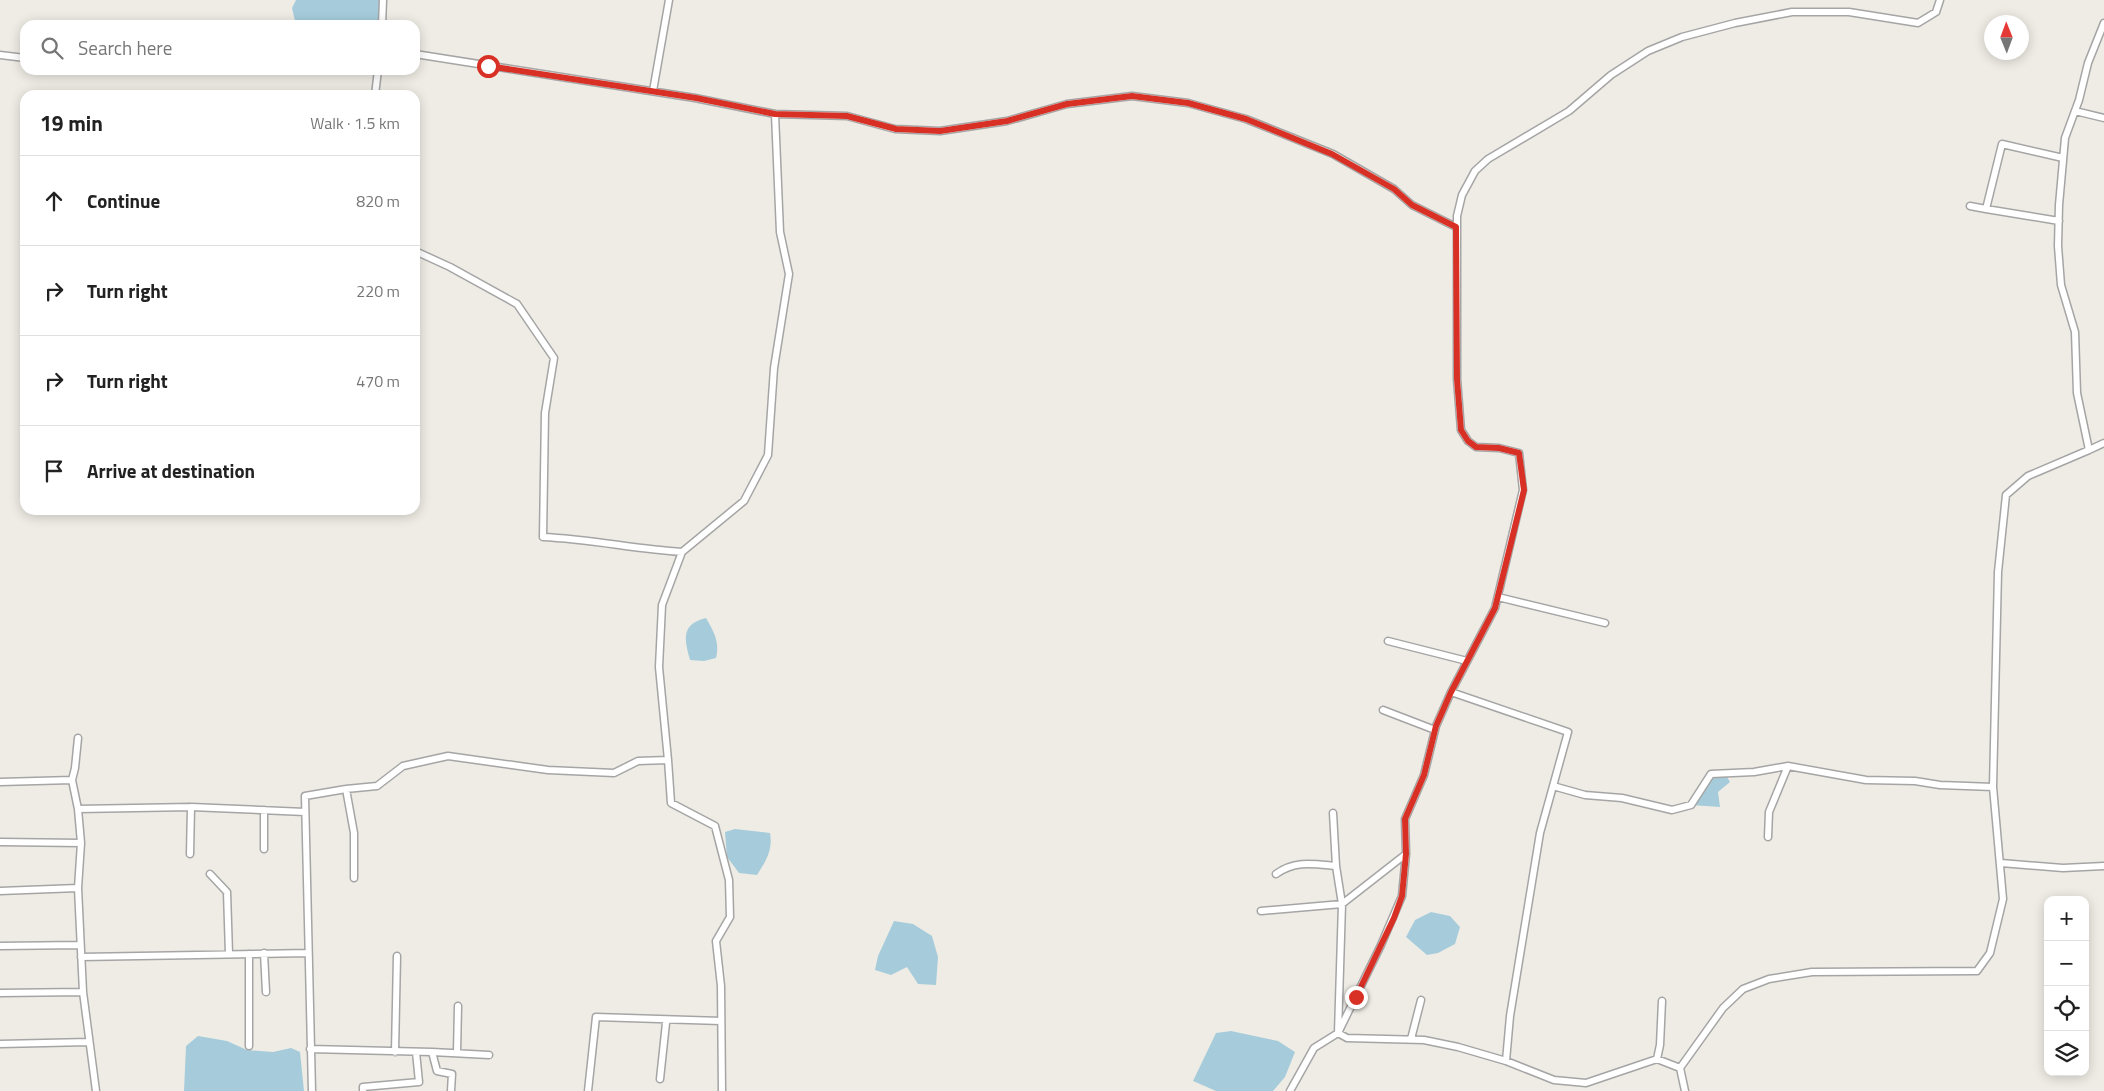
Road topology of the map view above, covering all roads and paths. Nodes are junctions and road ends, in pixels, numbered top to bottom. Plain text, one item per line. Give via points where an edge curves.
1 (383, 0) edge
2 (670, 0) edge
3 (1940, 0) edge
4 (382, 20) edge
5 (2104, 23) edge
6 (0, 55) edge
7 (420, 55) edge
8 (20, 57) edge
9 (377, 75) edge
10 (376, 90) edge
11 (653, 91) junction
12 (2075, 112) junction
13 (775, 114) junction
14 (2104, 118) edge
15 (2063, 158) junction
16 (1970, 206) dead end
17 (1986, 209) junction
18 (2059, 221) junction
19 (1456, 227) junction
20 (420, 253) edge
21 (2104, 442) edge
22 (2089, 450) junction
23 (682, 552) junction
24 (1498, 597) junction
25 (1605, 623) dead end
26 (1388, 640) dead end
27 (1467, 661) junction
28 (1451, 692) junction
29 (1383, 710) dead end
30 (1435, 730) junction
31 (78, 738) dead end
32 (668, 760) junction
33 (1788, 766) junction
34 (72, 780) junction
35 (0, 782) edge
36 (1553, 786) junction
37 (1993, 787) junction
38 (346, 789) junction
39 (191, 807) junction
40 (78, 809) junction
41 (264, 810) junction
42 (305, 812) junction
43 (1333, 813) dead end
44 (1768, 837) dead end
45 (0, 842) edge
46 (81, 843) junction
47 (264, 849) dead end
48 (190, 854) dead end
49 (1406, 854) junction
50 (2001, 864) junction
51 (1336, 866) junction
52 (2104, 866) edge
53 (210, 874) dead end
54 (1276, 874) dead end
55 (354, 878) dead end
56 (78, 888) junction
57 (0, 891) edge
58 (1342, 904) junction
59 (1261, 911) dead end
60 (80, 945) junction
61 (0, 946) edge
62 (308, 952) junction
63 (264, 953) junction
64 (229, 954) junction
65 (249, 954) junction
66 (396, 956) dead end
67 (81, 957) junction
68 (82, 992) junction
69 (266, 992) dead end
70 (0, 993) edge
71 (1421, 1000) dead end
72 (1662, 1001) dead end
73 (458, 1006) dead end
74 (721, 1021) junction
75 (666, 1023) dead end
76 (1338, 1034) junction
77 (1411, 1040) junction
78 (90, 1042) junction
79 (0, 1044) edge
80 (249, 1046) dead end
81 (310, 1048) junction
82 (396, 1052) junction
83 (416, 1052) junction
84 (432, 1052) junction
85 (457, 1053) junction
86 (489, 1055) dead end
87 (1657, 1059) junction
88 (1506, 1061) junction
89 (1680, 1068) junction
90 (660, 1079) dead end
91 (1586, 1083) junction
92 (96, 1091) edge
93 (312, 1091) edge
94 (363, 1091) edge
95 (451, 1091) edge
96 (588, 1091) edge
97 (722, 1091) edge
98 (1290, 1091) edge
99 (1586, 1091) edge
100 (1685, 1091) edge

1 - 4 street
2 - 11 street
3 - 19 street via 1936,12 1918,23 1849,12 1792,12 1700,32 1648,51 1611,75 1569,111 1488,159 1475,171 1462,196
5 - 12 street via 2088,63
6 - 8 street
7 - 11 street
9 - 10 street
11 - 13 street
12 - 14 street
12 - 15 street via 2065,138
13 - 19 street via 847,116 896,129 940,131 1007,121 1067,104 1132,96 1188,103 1246,119 1332,154 1394,189 1412,205
13 - 23 street via 780,232 788,274 774,368 768,455 744,501
15 - 17 street via 2002,144
15 - 18 street
16 - 17 street
17 - 18 street
18 - 22 street via 2061,285 2075,332 2077,393
19 - 24 street via 1457,379 1461,430 1476,447 1519,453 1524,490
20 - 23 street via 517,304 554,358 545,413 543,537
21 - 22 street
22 - 37 street via 2028,476 2006,495 1998,572
23 - 32 street via 662,605 659,666
24 - 25 street
24 - 27 street
26 - 27 street
27 - 28 street
28 - 30 street
28 - 36 street via 1568,732
29 - 30 street
30 - 49 street via 1424,775 1405,819
31 - 34 street
32 - 38 street via 638,761 614,773 548,770 448,756 404,766 377,786
32 - 74 street via 671,803 715,826 729,880 730,917 716,942
33 - 36 street via 1711,774 1691,805 1672,810
33 - 37 street via 1866,780
33 - 44 street via 1769,812
34 - 35 street
34 - 40 street
36 - 88 street via 1540,833 1527,904
37 - 50 street
38 - 42 street via 305,796
38 - 55 street via 354,833
39 - 40 street
39 - 41 street
39 - 48 street
40 - 46 street
41 - 42 street
41 - 47 street
42 - 62 street
43 - 51 street
45 - 46 street
46 - 56 street
49 - 58 street
49 - 76 street via 1402,896 1394,918
50 - 52 street via 2063,868
50 - 89 street via 2003,898 1990,953 1977,971 1812,972 1769,979 1742,989 1723,1008
51 - 54 street via 1299,864 1286,866
51 - 58 street
53 - 64 street via 227,892
56 - 57 street
56 - 60 street
58 - 59 street
58 - 76 street
60 - 61 street
60 - 67 street
62 - 63 street
62 - 81 street
63 - 65 street
63 - 69 street
64 - 65 street
64 - 67 street
65 - 80 street
66 - 82 street
67 - 68 street
68 - 70 street
68 - 78 street
71 - 77 street
72 - 87 street
73 - 85 street
74 - 96 street via 596,1018
74 - 97 street
75 - 90 street
76 - 77 street via 1347,1038
76 - 98 street via 1314,1048
77 - 88 street via 1458,1047
78 - 79 street
78 - 92 street
81 - 82 street
81 - 93 street
82 - 83 street
83 - 84 street
83 - 94 street via 419,1082 363,1087
84 - 85 street
84 - 95 street via 437,1070 452,1074
85 - 86 street
87 - 89 street
87 - 91 street
88 - 91 street via 1554,1080
89 - 100 street
91 - 99 street

